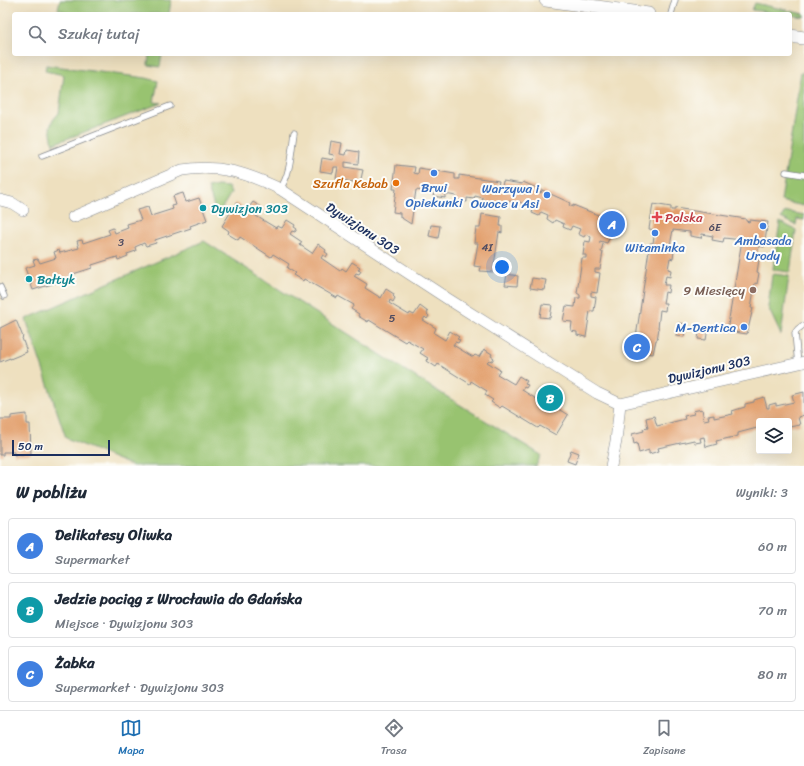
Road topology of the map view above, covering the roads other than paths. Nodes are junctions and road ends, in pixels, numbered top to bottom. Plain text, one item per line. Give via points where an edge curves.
1 (546, 0) edge
2 (675, 0) edge
3 (633, 12) edge
4 (672, 12) edge
5 (792, 36) edge
6 (804, 38) edge
7 (170, 106) dead end
8 (294, 133) dead end
9 (42, 156) dead end
10 (786, 172) dead end
11 (804, 175) edge
12 (280, 189) junction
13 (0, 200) edge
14 (23, 210) dead end
15 (73, 217) dead end
16 (0, 286) edge
17 (4, 296) dead end
18 (802, 326) dead end
19 (801, 363) edge
20 (620, 404) junction
21 (611, 466) edge

1 - 3 street
2 - 4 lane
5 - 6 street
7 - 9 lane
8 - 12 lane via 287,175
10 - 11 lane
12 - 15 street, Dywizjonu 303 via 233,170 182,170
12 - 20 street, Dywizjonu 303 via 448,299 597,393
13 - 14 street via 12,203
16 - 17 lane
18 - 19 lane via 795,333
19 - 20 street, Dywizjonu 303
20 - 21 street

